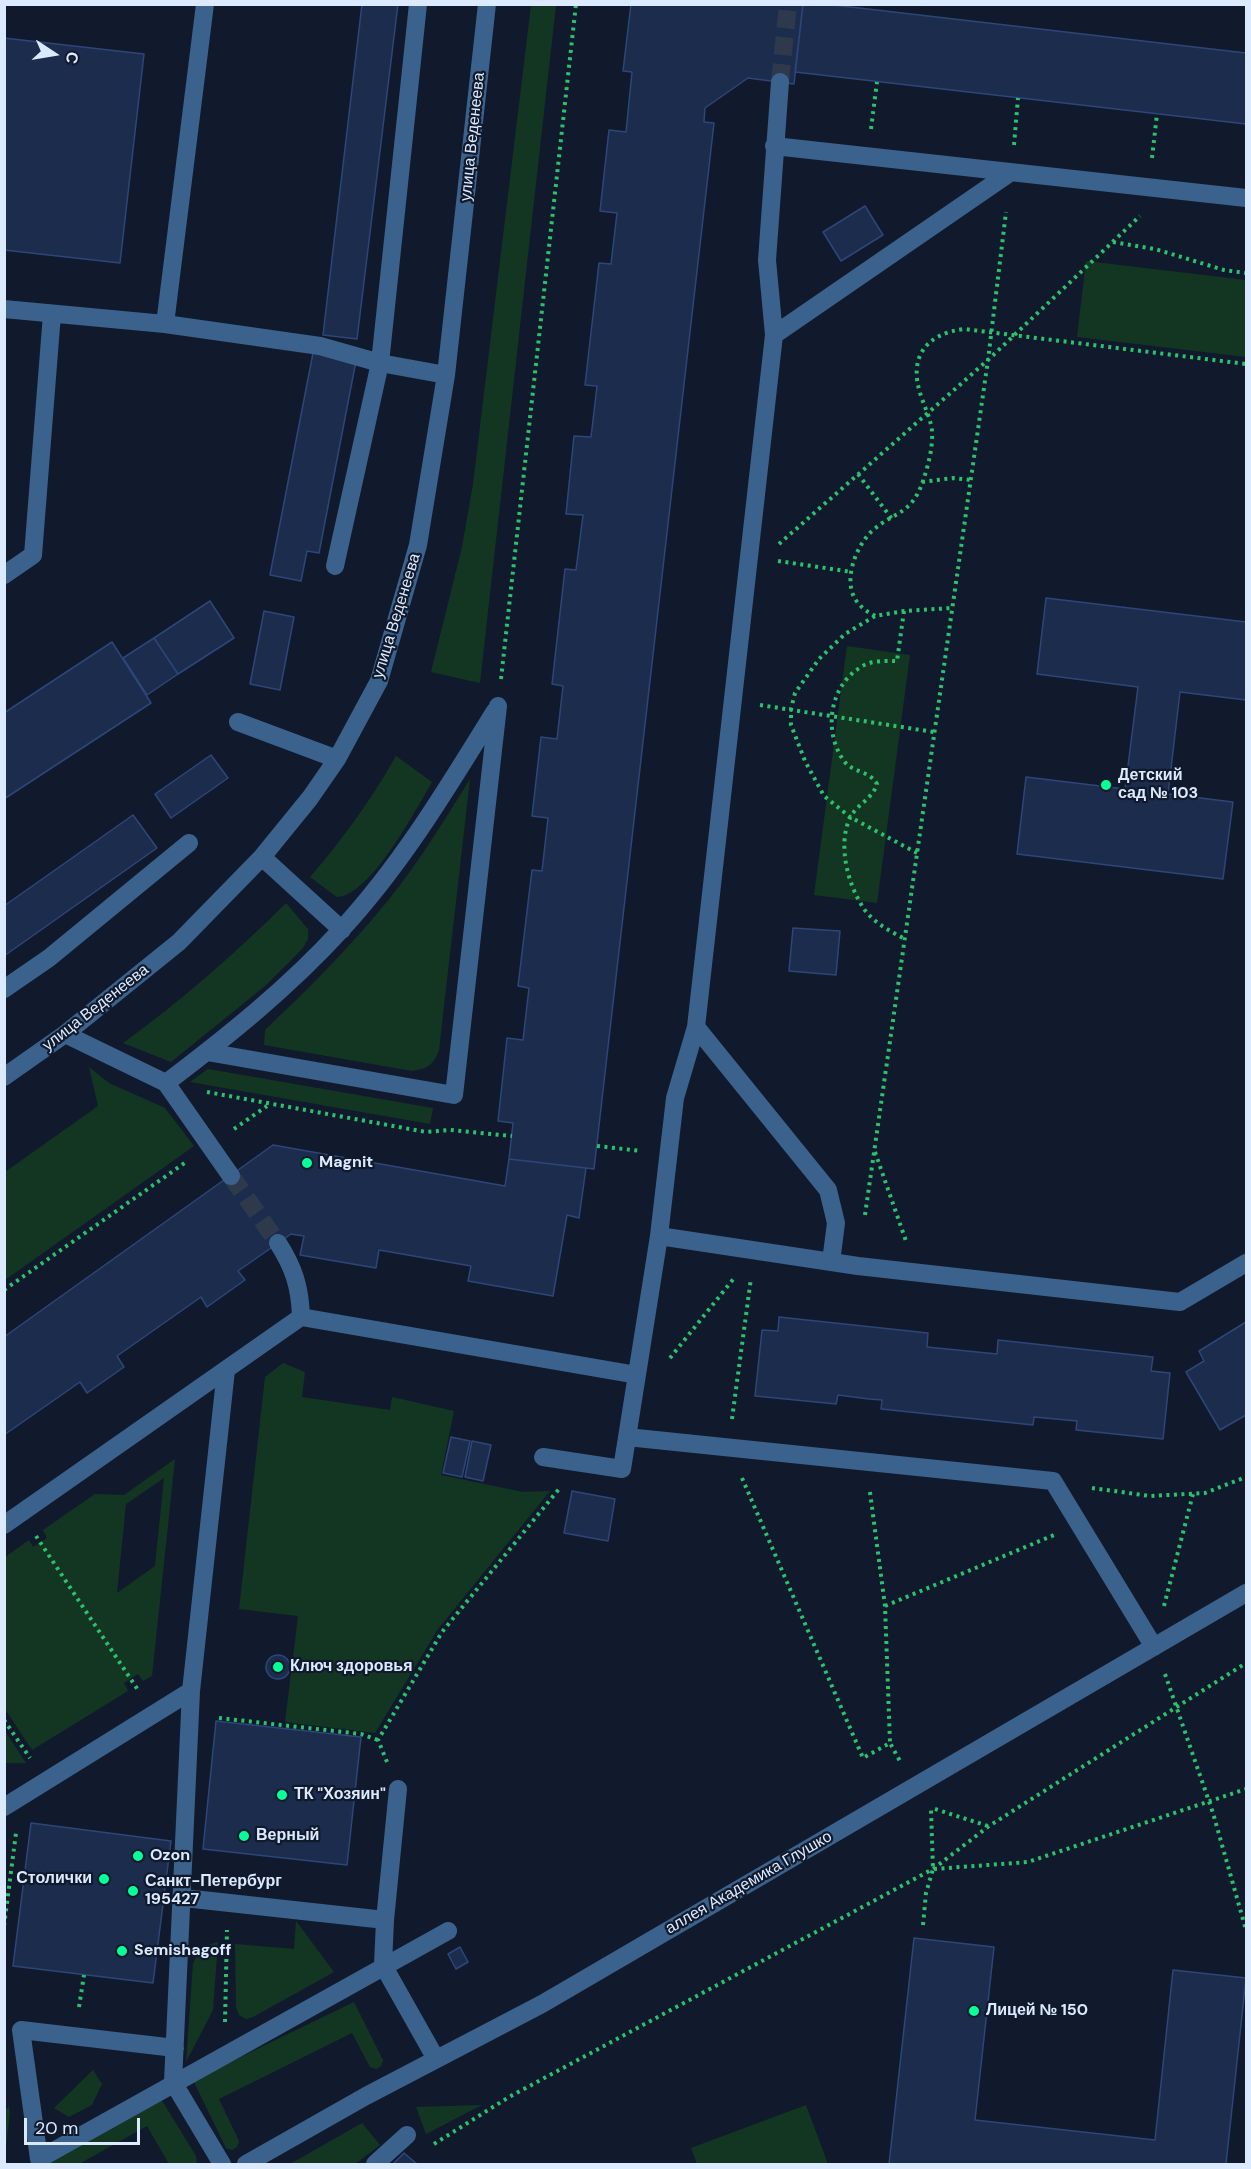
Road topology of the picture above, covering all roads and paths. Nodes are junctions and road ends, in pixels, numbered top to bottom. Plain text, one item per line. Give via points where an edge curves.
1 (205, 4) edge
2 (418, 4) edge
3 (487, 4) edge
4 (576, 4) edge
5 (780, 82) tunnel mouth
6 (877, 82) dead end
7 (1018, 98) dead end
8 (1157, 114) dead end
9 (774, 146) junction
10 (868, 156) junction
11 (1011, 172) junction
12 (1149, 187) junction
13 (1246, 198) edge
14 (1113, 242) junction
15 (1246, 273) edge
16 (4, 309) edge
17 (52, 314) junction
18 (165, 324) junction
19 (991, 333) junction
20 (774, 335) junction
21 (1012, 336) junction
22 (988, 360) junction
23 (380, 363) junction
24 (1246, 364) edge
25 (446, 375) junction
26 (927, 413) junction
27 (858, 474) junction
28 (970, 480) junction
29 (922, 482) junction
30 (892, 519) junction
31 (756, 558) junction
32 (335, 566) dead end
33 (852, 572) junction
34 (4, 575) edge
35 (952, 608) junction
36 (904, 611) junction
37 (875, 616) junction
38 (733, 700) junction
39 (498, 706) junction
40 (791, 709) junction
41 (832, 716) junction
42 (238, 722) dead end
43 (934, 732) junction
44 (337, 759) junction
45 (850, 817) junction
46 (189, 843) dead end
47 (917, 853) junction
48 (262, 857) junction
49 (342, 930) junction
50 (905, 939) junction
51 (4, 989) edge
52 (696, 1027) junction
53 (66, 1034) junction
54 (207, 1052) junction
55 (4, 1077) edge
56 (166, 1083) junction
57 (268, 1105) junction
58 (512, 1136) dead end
59 (210, 1146) junction
60 (597, 1146) dead end
61 (874, 1151) junction
62 (669, 1154) junction
63 (231, 1176) tunnel mouth
64 (659, 1236) junction
65 (278, 1243) tunnel mouth
66 (755, 1252) junction
67 (831, 1262) junction
68 (1246, 1263) edge
69 (858, 1266) junction
70 (917, 1272) junction
71 (4, 1290) edge
72 (301, 1317) junction
73 (668, 1360) dead end
74 (226, 1370) junction
75 (637, 1375) junction
76 (627, 1437) junction
77 (729, 1447) junction
78 (543, 1457) dead end
79 (866, 1461) junction
80 (580, 1463) junction
81 (1246, 1477) edge
82 (1053, 1481) junction
83 (1193, 1494) junction
84 (21, 1513) junction
85 (1080, 1524) junction
86 (4, 1525) edge
87 (1246, 1593) edge
88 (885, 1606) junction
89 (1154, 1647) junction
90 (1246, 1663) edge
91 (191, 1690) junction
92 (1177, 1706) junction
93 (154, 1714) junction
94 (191, 1715) junction
95 (4, 1720) edge
96 (378, 1740) junction
97 (890, 1743) junction
98 (45, 1781) junction
99 (915, 1786) junction
100 (398, 1789) joint
101 (1246, 1789) edge
102 (20, 1797) junction
103 (1207, 1802) junction
104 (4, 1807) edge
105 (931, 1808) junction
106 (989, 1826) junction
107 (933, 1869) junction
108 (184, 1898) junction
109 (228, 1903) junction
110 (385, 1920) junction
111 (923, 1925) dead end
112 (4, 1926) edge
113 (1246, 1930) edge
114 (448, 1931) dead end
115 (383, 1965) junction
116 (84, 1975) dead end
117 (79, 2005) dead end
118 (175, 2048) junction
119 (224, 2054) junction
120 (436, 2059) junction
121 (173, 2082) junction
122 (407, 2135) dead end
123 (433, 2145) dead end
124 (222, 2164) edge
125 (246, 2164) edge
126 (375, 2164) edge

1 - 18 street
2 - 23 street
3 - 25 street, улица Веденеева
4 - 39 path
5 - 9 street
6 - 10 path
7 - 11 path
8 - 12 path
9 - 10 street
9 - 20 street via 767,260
10 - 11 street
11 - 12 street
11 - 19 path
11 - 20 street
12 - 13 street
12 - 14 path via 1147,209
14 - 15 path
14 - 21 path
16 - 17 street
17 - 18 street
17 - 34 street via 33,555
18 - 23 street via 320,346
19 - 21 path
19 - 22 path
19 - 26 path via 945,331 929,340 920,356 917,375
20 - 31 street
21 - 22 path
21 - 24 path
22 - 26 path
22 - 28 path
23 - 25 street
23 - 32 street
25 - 44 street, улица Веденеева via 418,545 379,681
26 - 27 path
26 - 29 path via 932,431
27 - 30 path
27 - 31 path
28 - 29 path
28 - 35 path
29 - 30 path via 904,511
30 - 33 path via 873,530 858,547
31 - 33 path
31 - 38 street
33 - 37 path via 851,591 859,605
35 - 36 path
35 - 43 path
36 - 37 path
36 - 41 path via 897,661 862,665 846,677 834,697
37 - 40 path via 845,634 819,659 795,693
38 - 40 path
38 - 52 street
39 - 49 street via 430,817
39 - 54 street via 454,1095
40 - 41 path
40 - 45 path via 791,725 824,796
41 - 43 path
41 - 45 path via 837,750 847,764 872,776 877,784 874,794
42 - 44 street
43 - 47 path
44 - 48 street, улица Веденеева
45 - 47 path
45 - 50 path via 844,835 854,889 871,916
46 - 51 street
47 - 50 path
48 - 49 street
48 - 53 street, улица Веденеева via 179,942
49 - 54 street via 292,981
50 - 61 path
52 - 62 street via 675,1098
52 - 67 street via 828,1190 836,1223
53 - 55 street, улица Веденеева
53 - 56 street
54 - 56 street
56 - 57 path
56 - 59 street
57 - 58 path via 426,1132 450,1130
57 - 59 path
59 - 63 street
59 - 71 path
60 - 62 path
61 - 69 path
61 - 70 path
62 - 64 street
64 - 66 street
64 - 75 street
65 - 72 street via 292,1264
66 - 67 street
66 - 73 path
66 - 77 path
67 - 69 street
68 - 70 street via 1180,1302
69 - 70 street
72 - 74 street
72 - 75 street
74 - 84 street
74 - 91 street
75 - 76 street
76 - 77 street
76 - 80 street via 622,1469
77 - 79 street
77 - 97 path via 863,1758
78 - 80 street
79 - 82 street
79 - 88 path
80 - 96 path via 442,1632
81 - 83 path
82 - 83 path via 1150,1496
82 - 85 street
83 - 89 path
84 - 86 street
84 - 93 path
85 - 88 path
85 - 89 street
87 - 89 street, аллея Академика Глушко
88 - 97 path
89 - 92 path
89 - 99 street, аллея Академика Глушко
90 - 92 path
91 - 93 street
91 - 94 street
92 - 103 path
92 - 106 path
93 - 98 street
94 - 96 path via 361,1734
94 - 108 street
95 - 98 path
96 - 100 path
97 - 99 path
98 - 102 street
99 - 105 path
99 - 120 street, аллея Академика Глушко via 542,2004
100 - 110 street
101 - 103 path
102 - 104 street
102 - 112 path
103 - 107 path via 1028,1863
103 - 113 path
105 - 106 path
105 - 107 path
106 - 107 path
107 - 111 path
107 - 123 path via 509,2097
108 - 109 street
108 - 118 street
109 - 110 street
109 - 119 path
110 - 115 street
114 - 115 street
115 - 119 street
115 - 120 street
116 - 117 path
118 - 121 street
118 - 121 street via 21,2030 39,2159
119 - 121 street
120 - 125 street, аллея Академика Глушко
121 - 124 street
122 - 126 street

